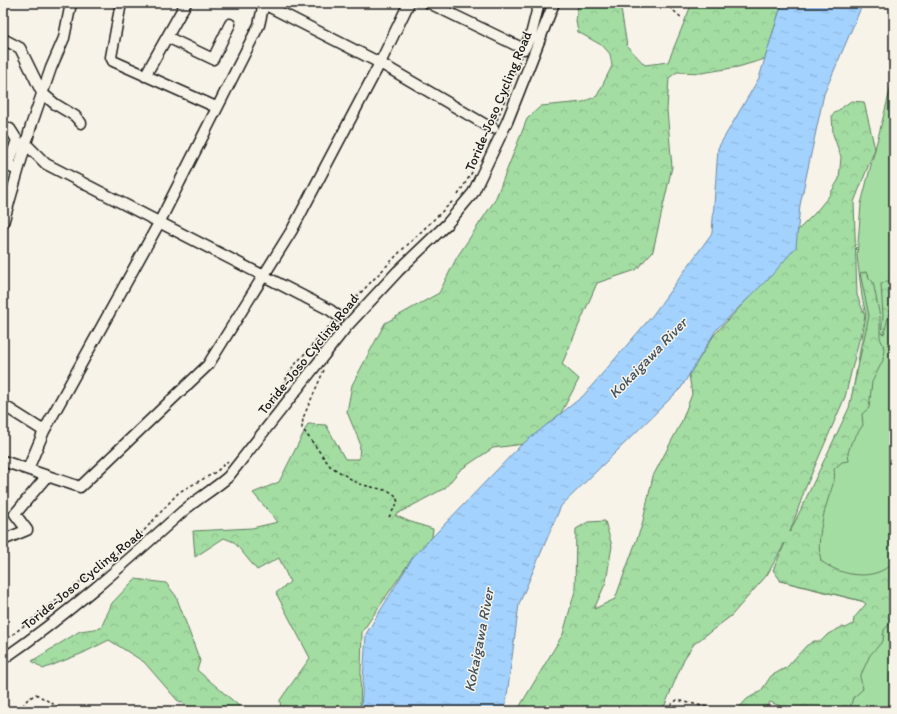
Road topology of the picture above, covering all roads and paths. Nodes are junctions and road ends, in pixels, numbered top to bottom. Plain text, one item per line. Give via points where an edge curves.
1 (71, 3) edge
2 (121, 3) edge
3 (186, 3) edge
4 (264, 3) edge
5 (409, 3) edge
6 (429, 3) edge
7 (539, 3) edge
8 (554, 3) edge
9 (665, 3) edge
10 (683, 19) dead end
11 (230, 24) dead end
12 (167, 37) junction
13 (3, 39) edge
14 (524, 49) junction
15 (380, 63) junction
16 (145, 76) junction
17 (42, 92) junction
18 (216, 107) junction
19 (81, 123) dead end
20 (3, 126) edge
21 (494, 128) joint
22 (26, 144) junction
23 (475, 166) dead end
24 (18, 170) junction
25 (3, 223) edge
26 (159, 223) junction
27 (264, 277) junction
28 (338, 316) junction
29 (326, 367) dead end
30 (3, 405) edge
31 (269, 410) dead end
32 (44, 431) junction
33 (233, 457) dead end
34 (3, 461) edge
35 (28, 469) junction
36 (47, 476) junction
37 (389, 517) dead end
38 (3, 540) edge
39 (3, 642) edge
40 (3, 659) edge
41 (19, 711) edge
42 (65, 711) edge
43 (668, 711) edge
44 (723, 711) edge

1 - 17 street via 64,38
2 - 16 street via 111,57 113,61
3 - 12 street
4 - 15 street
4 - 18 street via 259,25
5 - 15 street
6 - 14 street
7 - 14 street via 531,35
8 - 40 street, Toride-Joso Cycling Road via 495,151 473,193 462,208 347,326 228,476 184,510 76,605
9 - 10 path
11 - 12 street via 213,59
12 - 16 street
13 - 17 street via 20,48
14 - 21 path
15 - 21 street
15 - 27 street via 292,230
16 - 18 street
17 - 19 street
17 - 22 street
18 - 26 street
20 - 24 street via 10,129 17,140 8,166
22 - 24 street
22 - 26 street via 46,164
23 - 28 path via 457,197
24 - 25 street
26 - 27 street
26 - 32 street
27 - 28 street
27 - 36 street via 208,365 80,487
28 - 31 path via 292,368
29 - 37 path via 303,418 302,428 330,466 359,484 390,491 396,495 398,502
30 - 32 street
32 - 35 street
33 - 39 path via 216,472 179,492 139,536
34 - 35 street
35 - 36 street
36 - 38 street via 15,514 27,530
41 - 42 path via 36,694
43 - 44 path via 677,700

